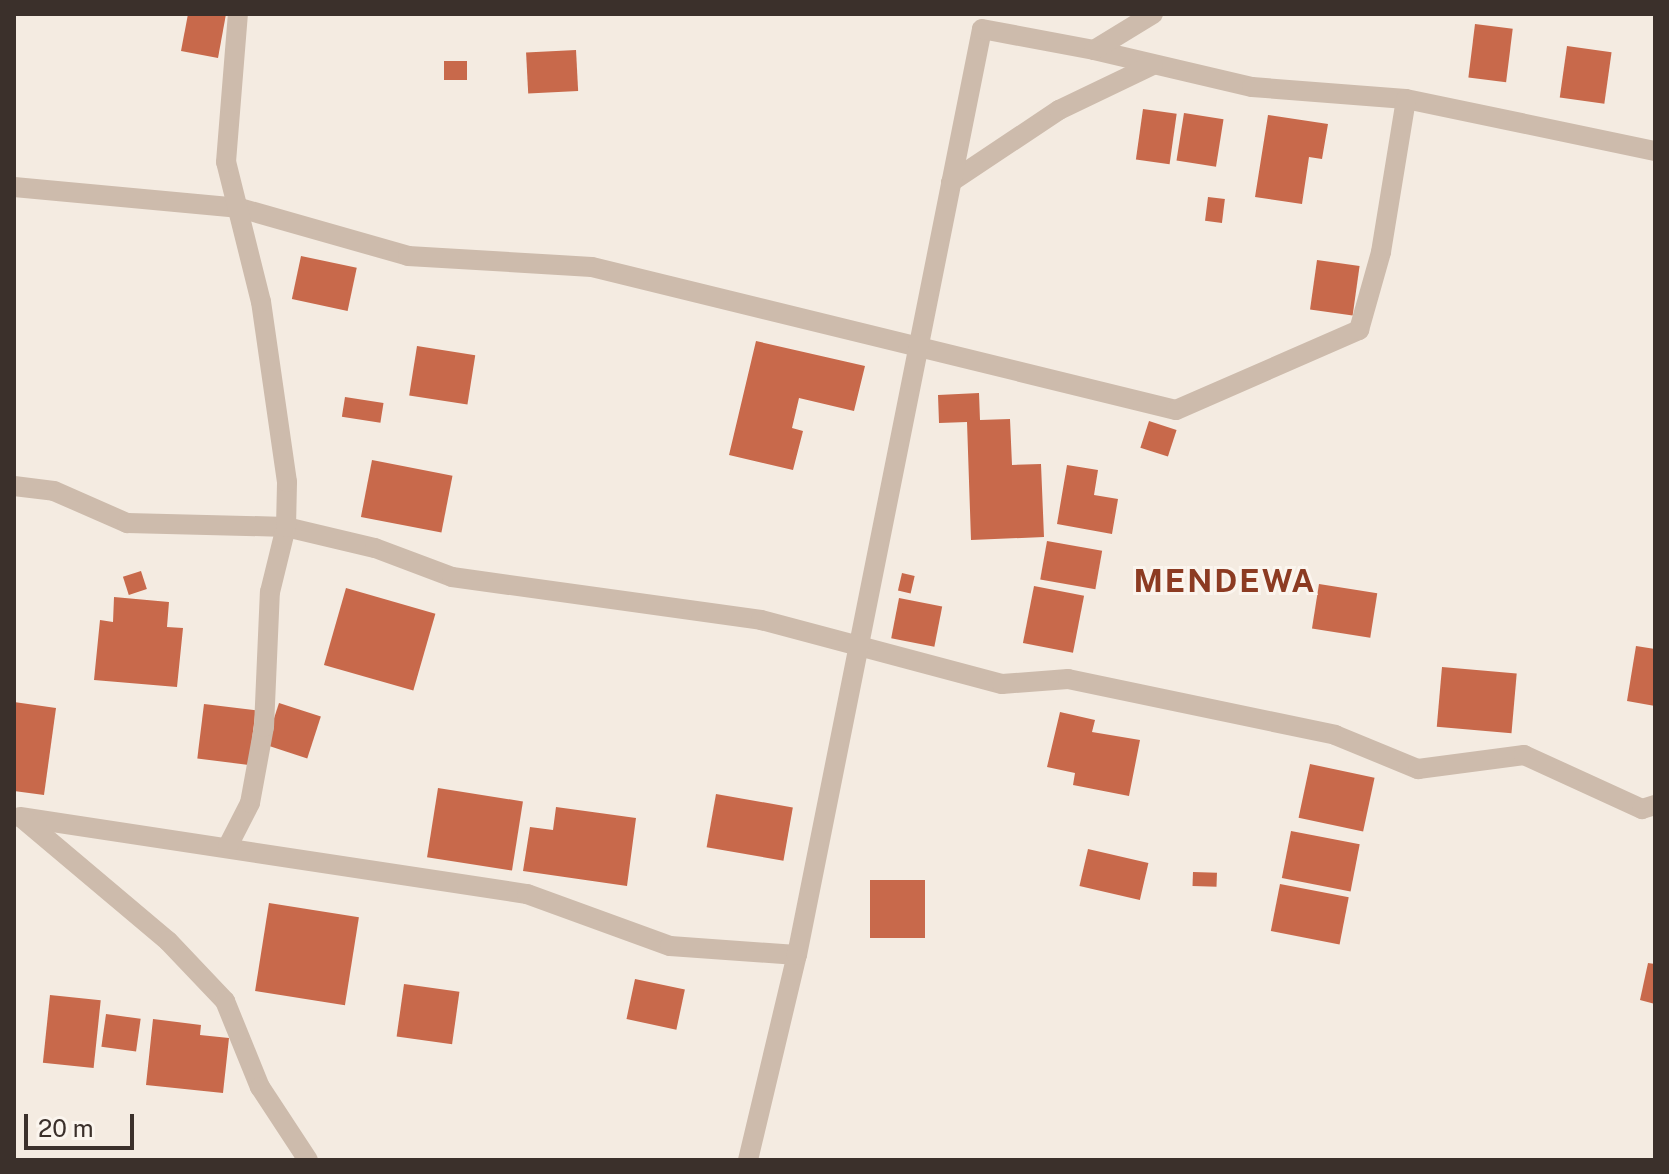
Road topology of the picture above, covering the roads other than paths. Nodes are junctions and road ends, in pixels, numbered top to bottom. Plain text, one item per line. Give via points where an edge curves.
1 (238, 14) edge
2 (1153, 14) edge
3 (983, 22) edge
4 (1094, 50) junction
5 (1153, 65) junction
6 (1406, 99) junction
7 (1655, 151) edge
8 (951, 182) junction
9 (14, 187) edge
10 (240, 208) junction
11 (919, 343) junction
12 (14, 486) edge
13 (286, 527) junction
14 (858, 647) junction
15 (1655, 805) edge
16 (17, 817) edge
17 (228, 846) junction
18 (797, 955) junction
19 (308, 1160) edge
20 (748, 1160) edge

1 - 10 street via 226,162
2 - 4 street
3 - 4 street
3 - 8 street
4 - 5 street
5 - 6 street via 1252,87
5 - 8 street via 1059,110
6 - 7 street
6 - 11 street via 1365,320 1350,335 1176,410
8 - 11 street
9 - 10 street
10 - 11 street via 408,256 592,267
10 - 13 street via 261,302 287,482
11 - 14 street
12 - 13 street via 54,491 127,523
13 - 14 street via 375,548 452,577 761,620
13 - 17 street via 270,592 253,788
14 - 15 street via 1002,684 1068,679 1335,735 1418,769 1524,755 1642,809
14 - 18 street
16 - 17 street
16 - 19 street via 168,941 225,1001 260,1087
17 - 18 street via 527,894 670,946
18 - 20 street

